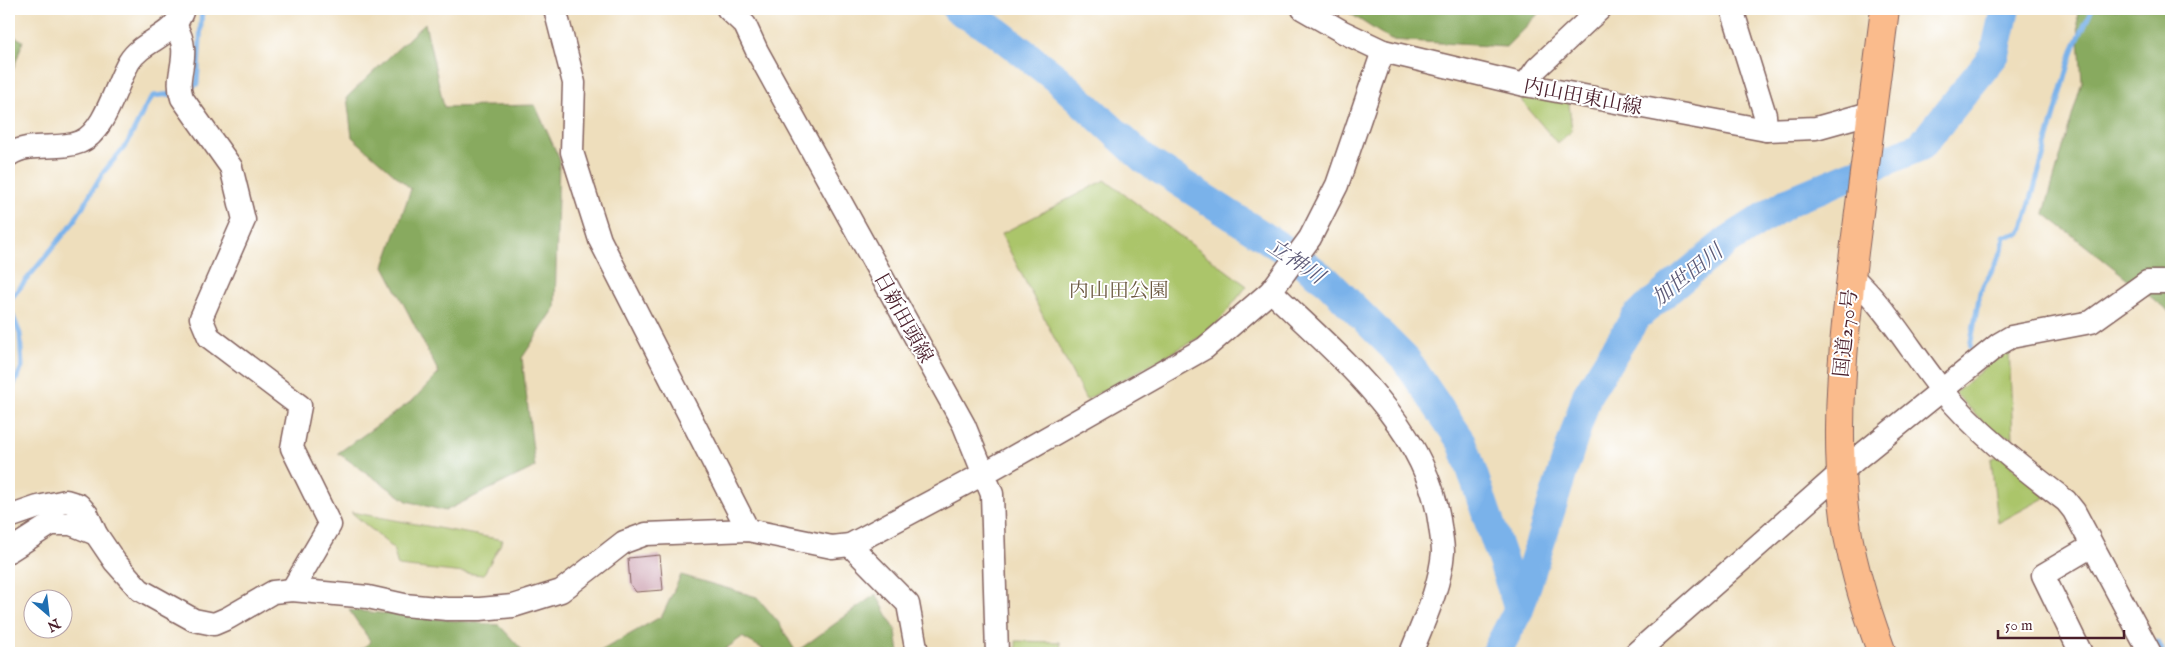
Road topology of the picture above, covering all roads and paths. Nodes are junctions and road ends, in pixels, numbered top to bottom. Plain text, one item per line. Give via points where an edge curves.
1 (555, 9) edge
2 (728, 9) edge
3 (1302, 9) edge
4 (1600, 9) edge
5 (1732, 9) edge
6 (1885, 9) edge
7 (179, 17) edge
8 (1382, 50) junction
9 (1525, 85) junction
10 (1871, 121) junction
11 (1766, 130) junction
12 (9, 155) edge
13 (1851, 276) junction
14 (2171, 282) edge
15 (1275, 284) junction
16 (1942, 390) junction
17 (984, 473) junction
18 (1841, 473) junction
19 (9, 517) edge
20 (748, 530) junction
21 (96, 534) junction
22 (850, 545) junction
23 (2092, 546) junction
24 (9, 551) edge
25 (292, 590) junction
26 (917, 653) edge
27 (996, 653) edge
28 (1411, 653) edge
29 (1636, 653) edge
30 (1882, 653) edge
31 (2081, 653) edge
32 (2150, 653) edge

1 - 20 street via 574,83 572,152 600,240
2 - 17 street, 日新田頭線 via 745,25 964,425
3 - 8 street, 内山田東山線
4 - 9 street via 1537,68
5 - 11 street via 1765,115
6 - 10 highway, 国道270号
7 - 12 street via 164,35 146,45 130,60 92,135 66,146 26,149
7 - 25 street via 185,54 179,89 231,167 244,220 200,318 209,337 300,406 292,448 330,525
8 - 9 street, 内山田東山線
8 - 15 street via 1337,185 1312,235
9 - 11 street, 内山田東山線
10 - 11 street, 内山田東山線
10 - 13 highway, 国道270号
13 - 16 street via 1885,312
13 - 18 highway, 国道270号 via 1840,385
14 - 16 street via 2147,282 2091,322 2011,337
15 - 17 street via 1205,348
15 - 28 street via 1402,429 1421,464 1437,506 1443,551 1435,593
16 - 18 street
16 - 23 street via 1984,435 2066,501
17 - 22 street
17 - 27 street, 日新田頭線 via 992,494
18 - 29 street
18 - 30 highway, 国道270号 via 1855,570
19 - 21 street via 66,501 79,505
20 - 22 street via 832,547
20 - 25 street via 646,534 624,542 562,591 513,606 447,609
21 - 24 street via 71,524 51,524
21 - 25 street via 140,590 194,620 214,624 273,592
22 - 26 street via 908,604
23 - 31 street via 2042,575
23 - 32 street

